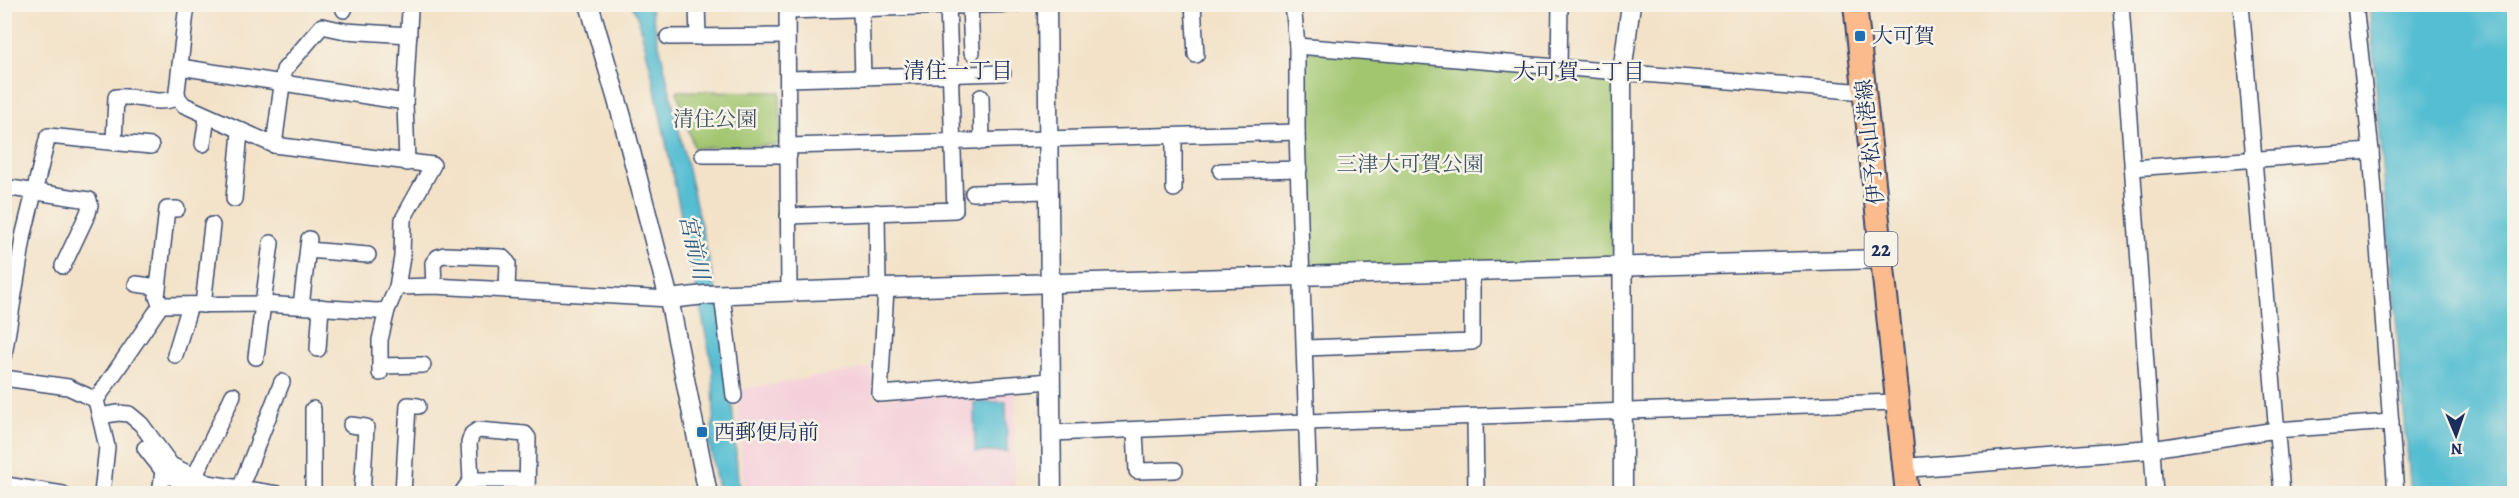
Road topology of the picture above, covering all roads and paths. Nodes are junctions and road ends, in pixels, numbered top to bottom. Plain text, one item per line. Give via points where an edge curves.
1 (187, 4) edge
2 (589, 4) edge
3 (697, 4) edge
4 (1016, 4) edge
5 (1047, 4) edge
6 (1193, 4) edge
7 (1293, 4) edge
8 (1560, 4) edge
9 (1631, 4) edge
10 (1855, 4) edge
11 (2121, 4) edge
12 (2241, 4) edge
13 (2355, 4) edge
14 (948, 6) edge
15 (976, 6) edge
16 (787, 8) edge
17 (861, 9) junction
18 (410, 10) dead end
19 (409, 35) junction
20 (787, 36) junction
21 (668, 37) dead end
22 (698, 37) junction
23 (1297, 46) junction
24 (972, 52) dead end
25 (1196, 55) dead end
26 (180, 67) junction
27 (1559, 68) junction
28 (1622, 73) junction
29 (1003, 74) dead end
30 (950, 75) junction
31 (863, 77) junction
32 (788, 79) junction
33 (282, 83) junction
34 (1864, 92) junction
35 (981, 97) dead end
36 (178, 98) junction
37 (405, 102) junction
38 (207, 117) junction
39 (240, 132) junction
40 (1297, 132) junction
41 (1174, 136) junction
42 (1049, 141) junction
43 (114, 142) junction
44 (982, 142) junction
45 (953, 143) junction
46 (203, 144) dead end
47 (151, 146) dead end
48 (274, 146) junction
49 (789, 151) junction
50 (2371, 151) junction
51 (703, 155) dead end
52 (2253, 159) junction
53 (407, 162) junction
54 (2132, 168) junction
55 (1299, 170) junction
56 (1221, 171) dead end
57 (4, 187) edge
58 (1174, 189) dead end
59 (1048, 191) junction
60 (34, 193) junction
61 (973, 193) dead end
62 (234, 199) dead end
63 (177, 209) dead end
64 (877, 212) junction
65 (788, 216) junction
66 (212, 225) dead end
67 (271, 243) dead end
68 (368, 255) dead end
69 (1882, 259) junction
70 (63, 266) dead end
71 (1622, 268) junction
72 (1472, 272) junction
73 (1303, 275) junction
74 (1050, 283) junction
75 (136, 284) dead end
76 (434, 286) junction
77 (158, 287) junction
78 (397, 287) junction
79 (882, 288) junction
80 (507, 290) junction
81 (789, 292) junction
82 (721, 294) junction
83 (669, 298) junction
84 (262, 304) junction
85 (161, 305) junction
86 (197, 305) junction
87 (301, 306) junction
88 (321, 307) junction
89 (387, 310) junction
90 (1305, 348) junction
91 (318, 349) dead end
92 (4, 355) edge
93 (175, 355) dead end
94 (256, 357) dead end
95 (423, 365) dead end
96 (4, 378) edge
97 (1051, 381) junction
98 (282, 382) dead end
99 (233, 395) dead end
100 (734, 396) dead end
101 (96, 400) junction
102 (1896, 402) junction
103 (418, 405) dead end
104 (313, 409) dead end
105 (1622, 412) junction
106 (100, 416) junction
107 (1475, 417) junction
108 (1306, 422) junction
109 (2391, 422) junction
110 (351, 425) dead end
111 (1135, 430) junction
112 (2277, 430) junction
113 (1052, 433) junction
114 (145, 448) dead end
115 (2152, 449) junction
116 (1904, 468) junction
117 (163, 471) junction
118 (1167, 474) dead end
119 (195, 476) junction
120 (471, 480) junction
121 (6, 485) dead end
122 (241, 486) junction
123 (527, 487) edge
124 (63, 494) edge
125 (102, 494) edge
126 (160, 494) edge
127 (198, 494) edge
128 (277, 494) edge
129 (313, 494) edge
130 (362, 494) edge
131 (403, 494) edge
132 (461, 494) edge
133 (708, 494) edge
134 (1052, 494) edge
135 (1309, 494) edge
136 (1476, 494) edge
137 (1623, 494) edge
138 (1907, 494) edge
139 (2155, 494) edge
140 (2282, 494) edge
141 (2396, 494) edge

1 - 26 street
2 - 83 street
3 - 22 street
4 - 15 street
5 - 42 street
6 - 25 street
7 - 23 street
8 - 27 street
9 - 28 street
10 - 34 main road, 伊予松山港線 / 22
11 - 54 street
12 - 52 street
13 - 50 street
14 - 15 street
14 - 17 street
14 - 30 street
15 - 24 street
16 - 17 street
16 - 20 street
17 - 31 street
18 - 19 street
19 - 33 street via 322,26 284,70
19 - 37 street
20 - 22 street
20 - 32 street
21 - 22 street
23 - 27 street
23 - 40 street
26 - 33 street
26 - 36 street
27 - 28 street
28 - 34 street
28 - 71 street
29 - 30 street
30 - 31 street
30 - 45 street
31 - 32 street
32 - 49 street
33 - 37 street
33 - 48 street
34 - 69 main road, 伊予松山港線 / 22
35 - 44 street
36 - 38 street
36 - 43 street via 157,102 116,97
37 - 53 street
38 - 39 street
38 - 46 street
39 - 48 street
39 - 62 street
40 - 41 street
40 - 55 street
41 - 42 street
41 - 58 street
42 - 44 street
42 - 59 street
43 - 47 street
43 - 60 street via 48,136
44 - 45 street
45 - 49 street
45 - 64 street via 955,210
48 - 53 street
49 - 51 street
49 - 65 street
50 - 52 street
50 - 109 street
52 - 54 street
52 - 112 street
53 - 78 street via 433,165 403,219
54 - 115 street
55 - 56 street
55 - 73 street
57 - 60 street
59 - 61 street
59 - 74 street
60 - 70 street via 89,200 88,213
60 - 92 street
63 - 77 street via 167,208
64 - 65 street
64 - 79 street
65 - 81 street
66 - 86 street
67 - 84 street
68 - 87 street via 309,245
69 - 71 street
69 - 102 main road, 伊予松山港線 / 22
71 - 72 street
71 - 105 street
72 - 73 street
72 - 90 street via 1472,342
73 - 74 street
73 - 90 street
74 - 79 street
74 - 97 street
75 - 77 street
76 - 78 street
76 - 80 street
76 - 80 street via 434,263 438,257 502,257 508,263
77 - 85 street
78 - 89 street
79 - 81 street
79 - 97 street via 880,394
80 - 83 street
81 - 82 street
82 - 83 street
82 - 100 street
83 - 133 street
84 - 86 street
84 - 87 street
84 - 94 street
85 - 86 street
85 - 101 street
86 - 93 street
87 - 88 street
88 - 89 street
88 - 91 street
89 - 95 street via 380,340 380,370
90 - 108 street
96 - 101 street via 68,387
97 - 113 street
98 - 122 street
99 - 119 street
101 - 106 street
102 - 105 street
102 - 116 main road, 伊予松山港線 / 22
103 - 131 street via 408,405
104 - 129 street
105 - 107 street
105 - 137 street
106 - 119 street via 129,414 171,465
106 - 125 street via 106,447
107 - 108 street
107 - 136 street
108 - 111 street
108 - 135 street
109 - 112 street
109 - 141 street
110 - 130 street via 366,426
111 - 113 street
111 - 118 street via 1137,471
112 - 115 street
112 - 140 street
113 - 134 street
114 - 117 street
115 - 116 street
115 - 139 street
116 - 138 main road, 伊予松山港線 / 22
117 - 126 street
117 - 127 street
119 - 122 street via 208,483
120 - 123 street
120 - 123 street via 472,434 478,430 518,432 528,438
120 - 132 street
121 - 124 street
122 - 128 street

